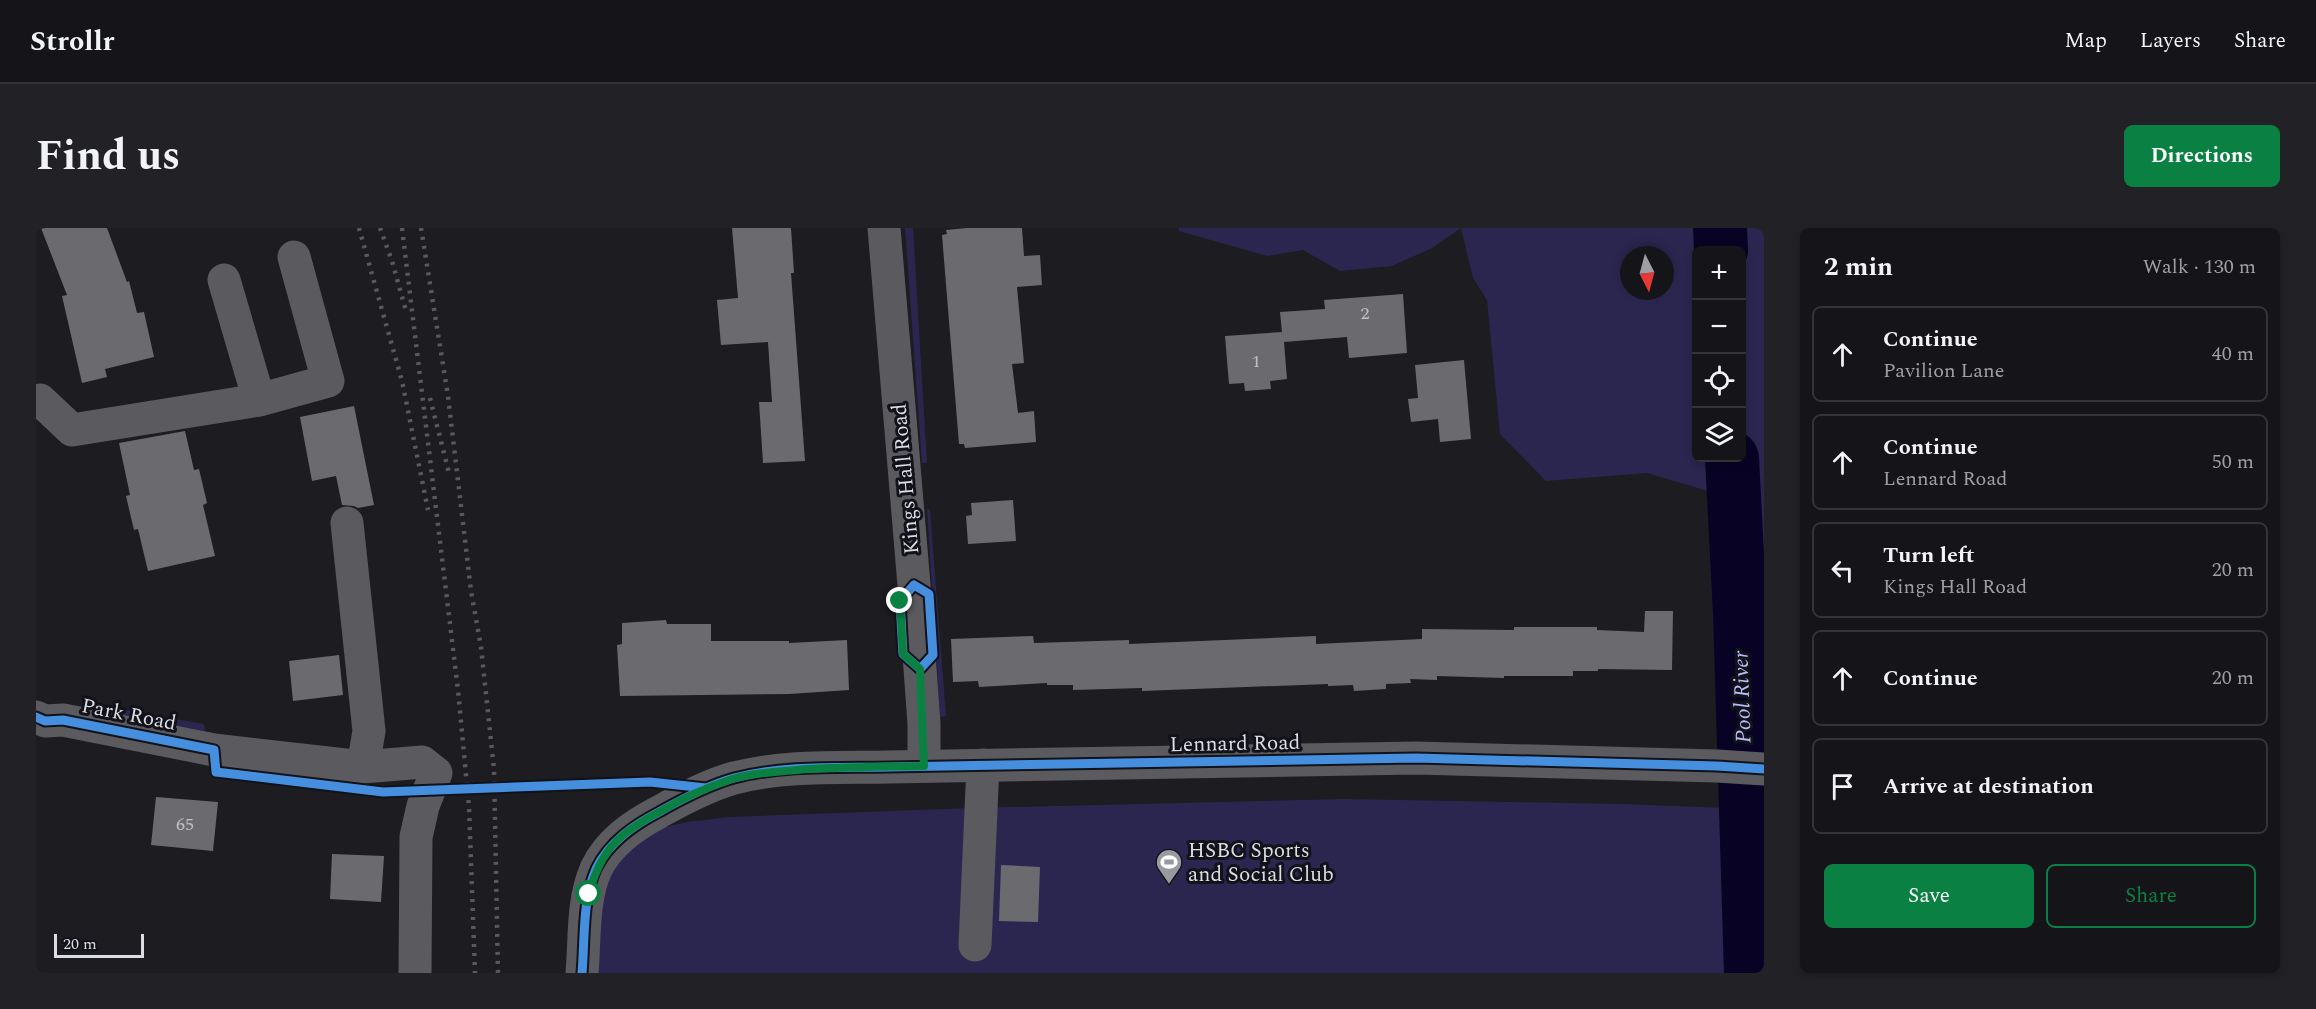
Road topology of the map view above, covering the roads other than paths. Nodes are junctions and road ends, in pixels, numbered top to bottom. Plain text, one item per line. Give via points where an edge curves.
1 (884, 228) edge
2 (294, 257) dead end
3 (224, 280) dead end
4 (259, 400) junction
5 (36, 401) edge
6 (347, 523) dead end
7 (36, 717) edge
8 (983, 765) junction
9 (924, 766) junction
10 (363, 767) junction
11 (1764, 769) edge
12 (975, 945) dead end
13 (415, 973) edge
14 (582, 973) edge

1 - 9 street, Kings Hall Road via 915,585
2 - 4 street via 328,381
3 - 4 street
4 - 5 street via 72,430 40,400
6 - 10 street via 369,731
7 - 10 street, Park Road via 214,750
8 - 9 street, Lennard Road
8 - 11 street, Lennard Road via 1416,758
8 - 12 street
9 - 14 street, Lennard Road via 821,768 734,778 637,824 603,855 595,872 589,894
10 - 13 street, Park Road via 422,762 435,773 416,837

